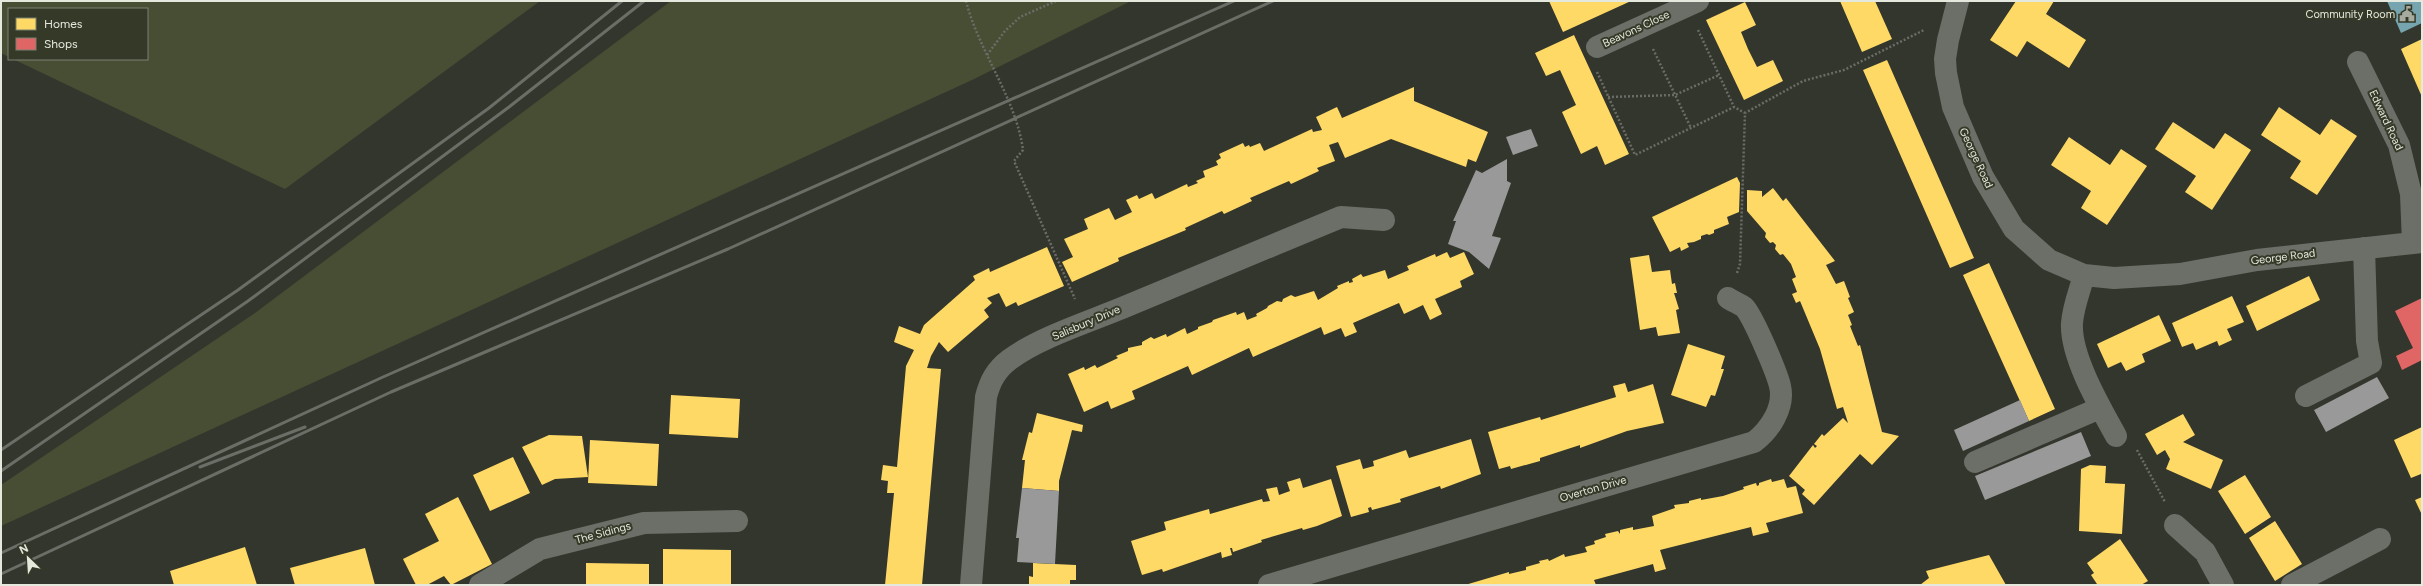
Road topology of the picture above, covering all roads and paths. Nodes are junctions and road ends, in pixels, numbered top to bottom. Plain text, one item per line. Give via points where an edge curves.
1 (966, 1) edge
2 (1056, 1) edge
3 (1692, 3) edge
4 (1956, 8) edge
5 (1642, 26) junction
6 (1597, 47) joint
7 (986, 55) junction
8 (2358, 62) dead end
9 (1719, 75) junction
10 (1675, 95) junction
11 (1608, 97) junction
12 (1734, 107) junction
13 (1745, 113) junction
14 (1691, 128) junction
15 (1384, 220) dead end
16 (2418, 242) edge
17 (2364, 248) junction
18 (2084, 275) junction
19 (1728, 298) joint
20 (1085, 323) junction
21 (2306, 396) dead end
22 (2100, 408) junction
23 (2116, 436) joint
24 (1974, 462) dead end
25 (737, 521) dead end
26 (2175, 525) joint
27 (2380, 538) dead end
28 (480, 585) edge
29 (971, 585) edge
30 (1269, 585) edge
31 (2223, 585) edge
32 (2292, 585) edge

1 - 7 path
2 - 7 path via 1020,17
3 - 5 street, Beavons Close
3 - 9 path
4 - 13 path via 1844,70 1803,81
4 - 18 street, George Road via 1948,40 1946,73 1953,107 1983,177 2014,228 2049,260
5 - 6 street, Beavons Close
5 - 10 path
6 - 11 path via 1588,52
7 - 20 path via 1020,129 1023,150 1014,161
8 - 16 street, Edward Road via 2399,145 2411,194
9 - 10 path
9 - 12 path
10 - 11 path
10 - 14 path
11 - 14 path via 1635,154
12 - 13 path
12 - 14 path
13 - 19 path via 1740,264
15 - 20 street, Salisbury Drive via 1341,217
16 - 17 street, George Road
17 - 18 street, George Road via 2257,260 2180,274 2114,278
17 - 21 street via 2367,341 2371,364
18 - 22 street via 2072,323 2077,353
19 - 30 street, Overton Drive via 1744,307 1755,325 1780,387 1774,420 1765,433 1754,442
20 - 29 street, Salisbury Drive via 1022,351 996,372 989,384
22 - 23 street
22 - 24 street
23 - 26 path via 2132,442
25 - 28 street, The Sidings via 644,523 540,549
26 - 31 street via 2205,552
27 - 32 street

